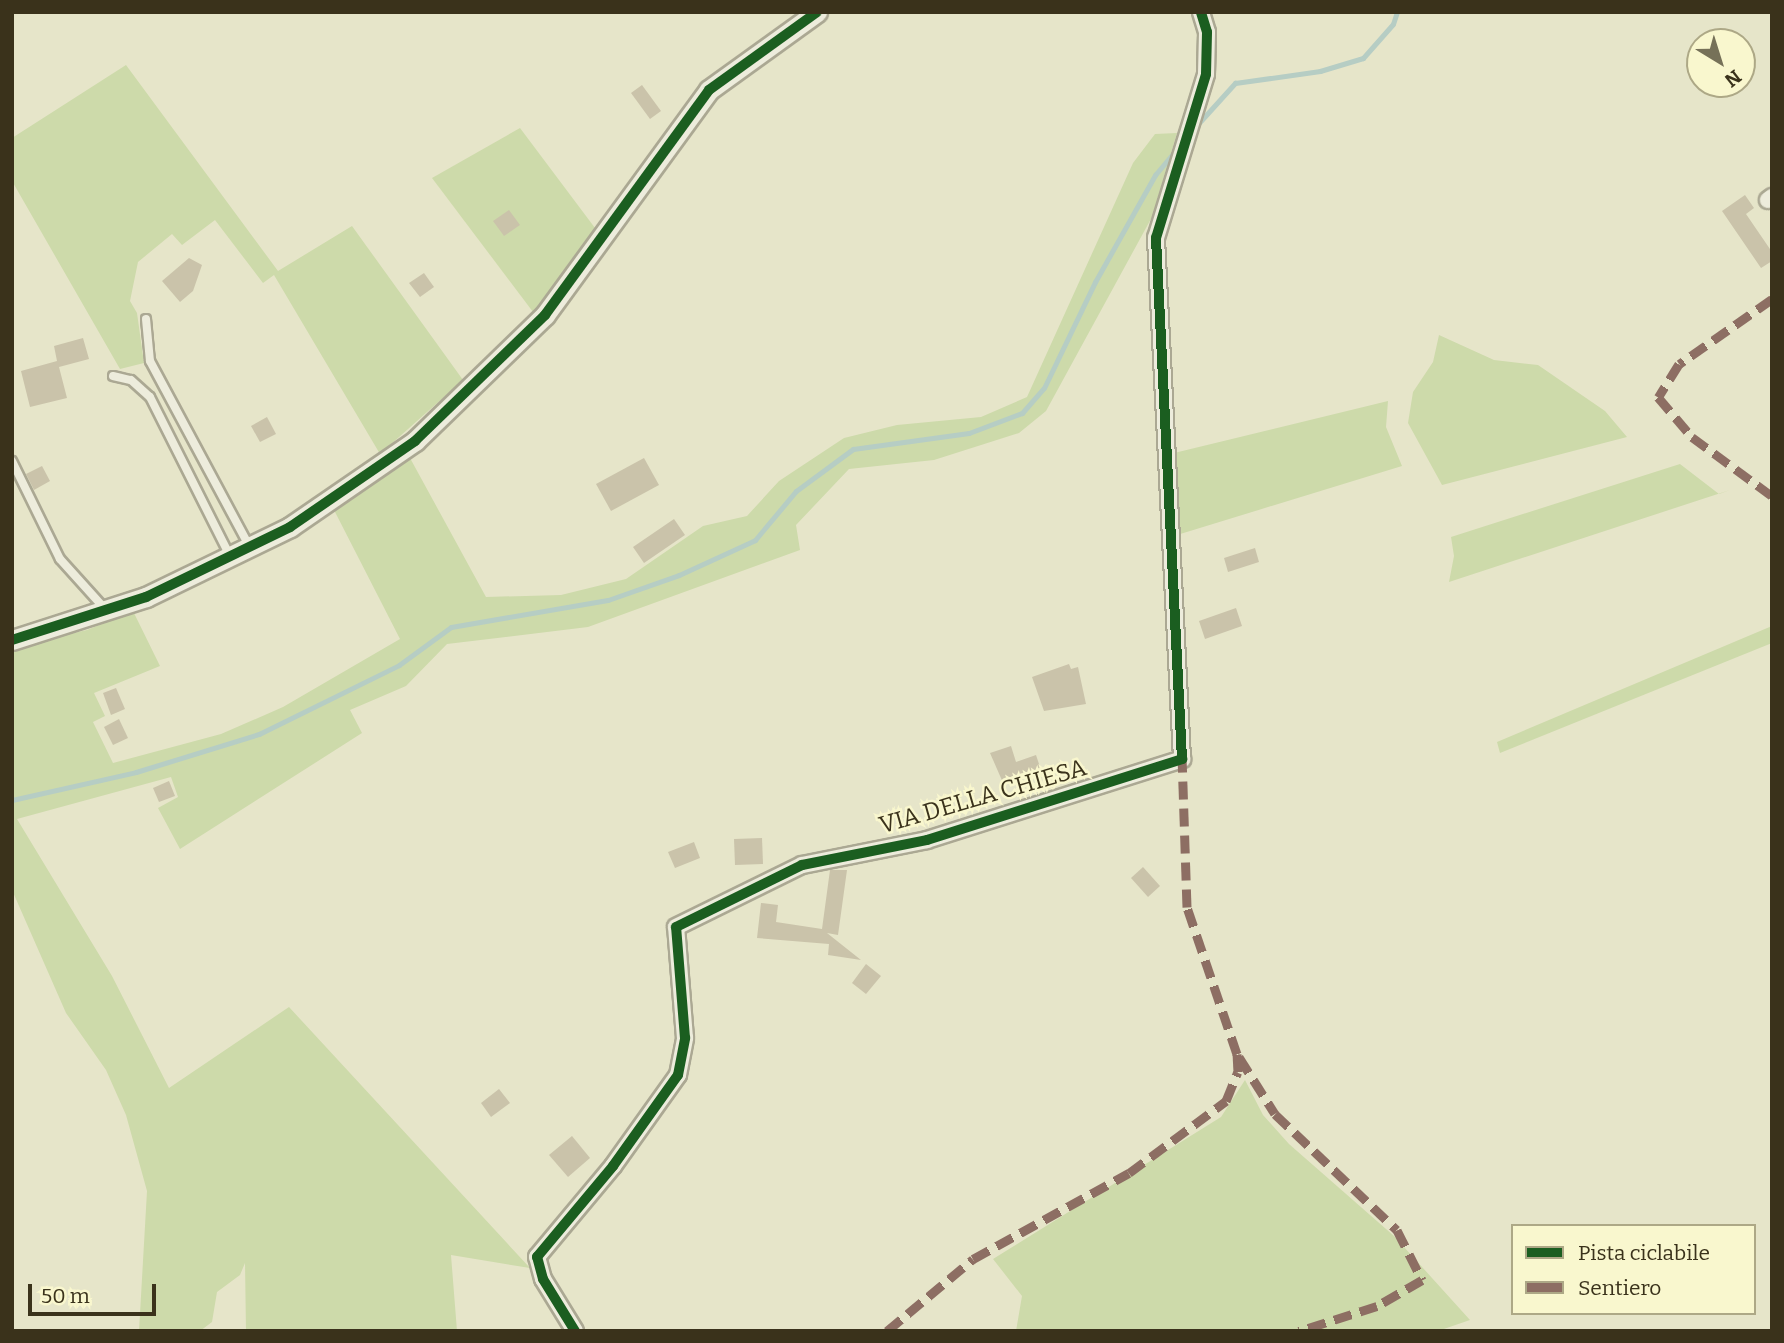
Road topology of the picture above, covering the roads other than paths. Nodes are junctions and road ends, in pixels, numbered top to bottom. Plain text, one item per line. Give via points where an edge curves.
1 (817, 12) edge
2 (1201, 12) edge
3 (146, 319) dead end
4 (113, 376) dead end
5 (12, 461) edge
6 (249, 547) junction
7 (230, 556) junction
8 (107, 611) junction
9 (12, 640) edge
10 (575, 1331) edge

1 - 6 street via 709,90 545,315 415,441 290,527
2 - 10 street, VIA DELLA CHIESA via 1209,59 1159,219 1155,266 1182,759 927,840 802,865 676,927 685,1038 678,1075 537,1257 543,1279
3 - 6 lane via 150,361
4 - 7 lane via 131,380 150,397
5 - 8 lane via 60,559
6 - 7 street
7 - 8 street
8 - 9 street

